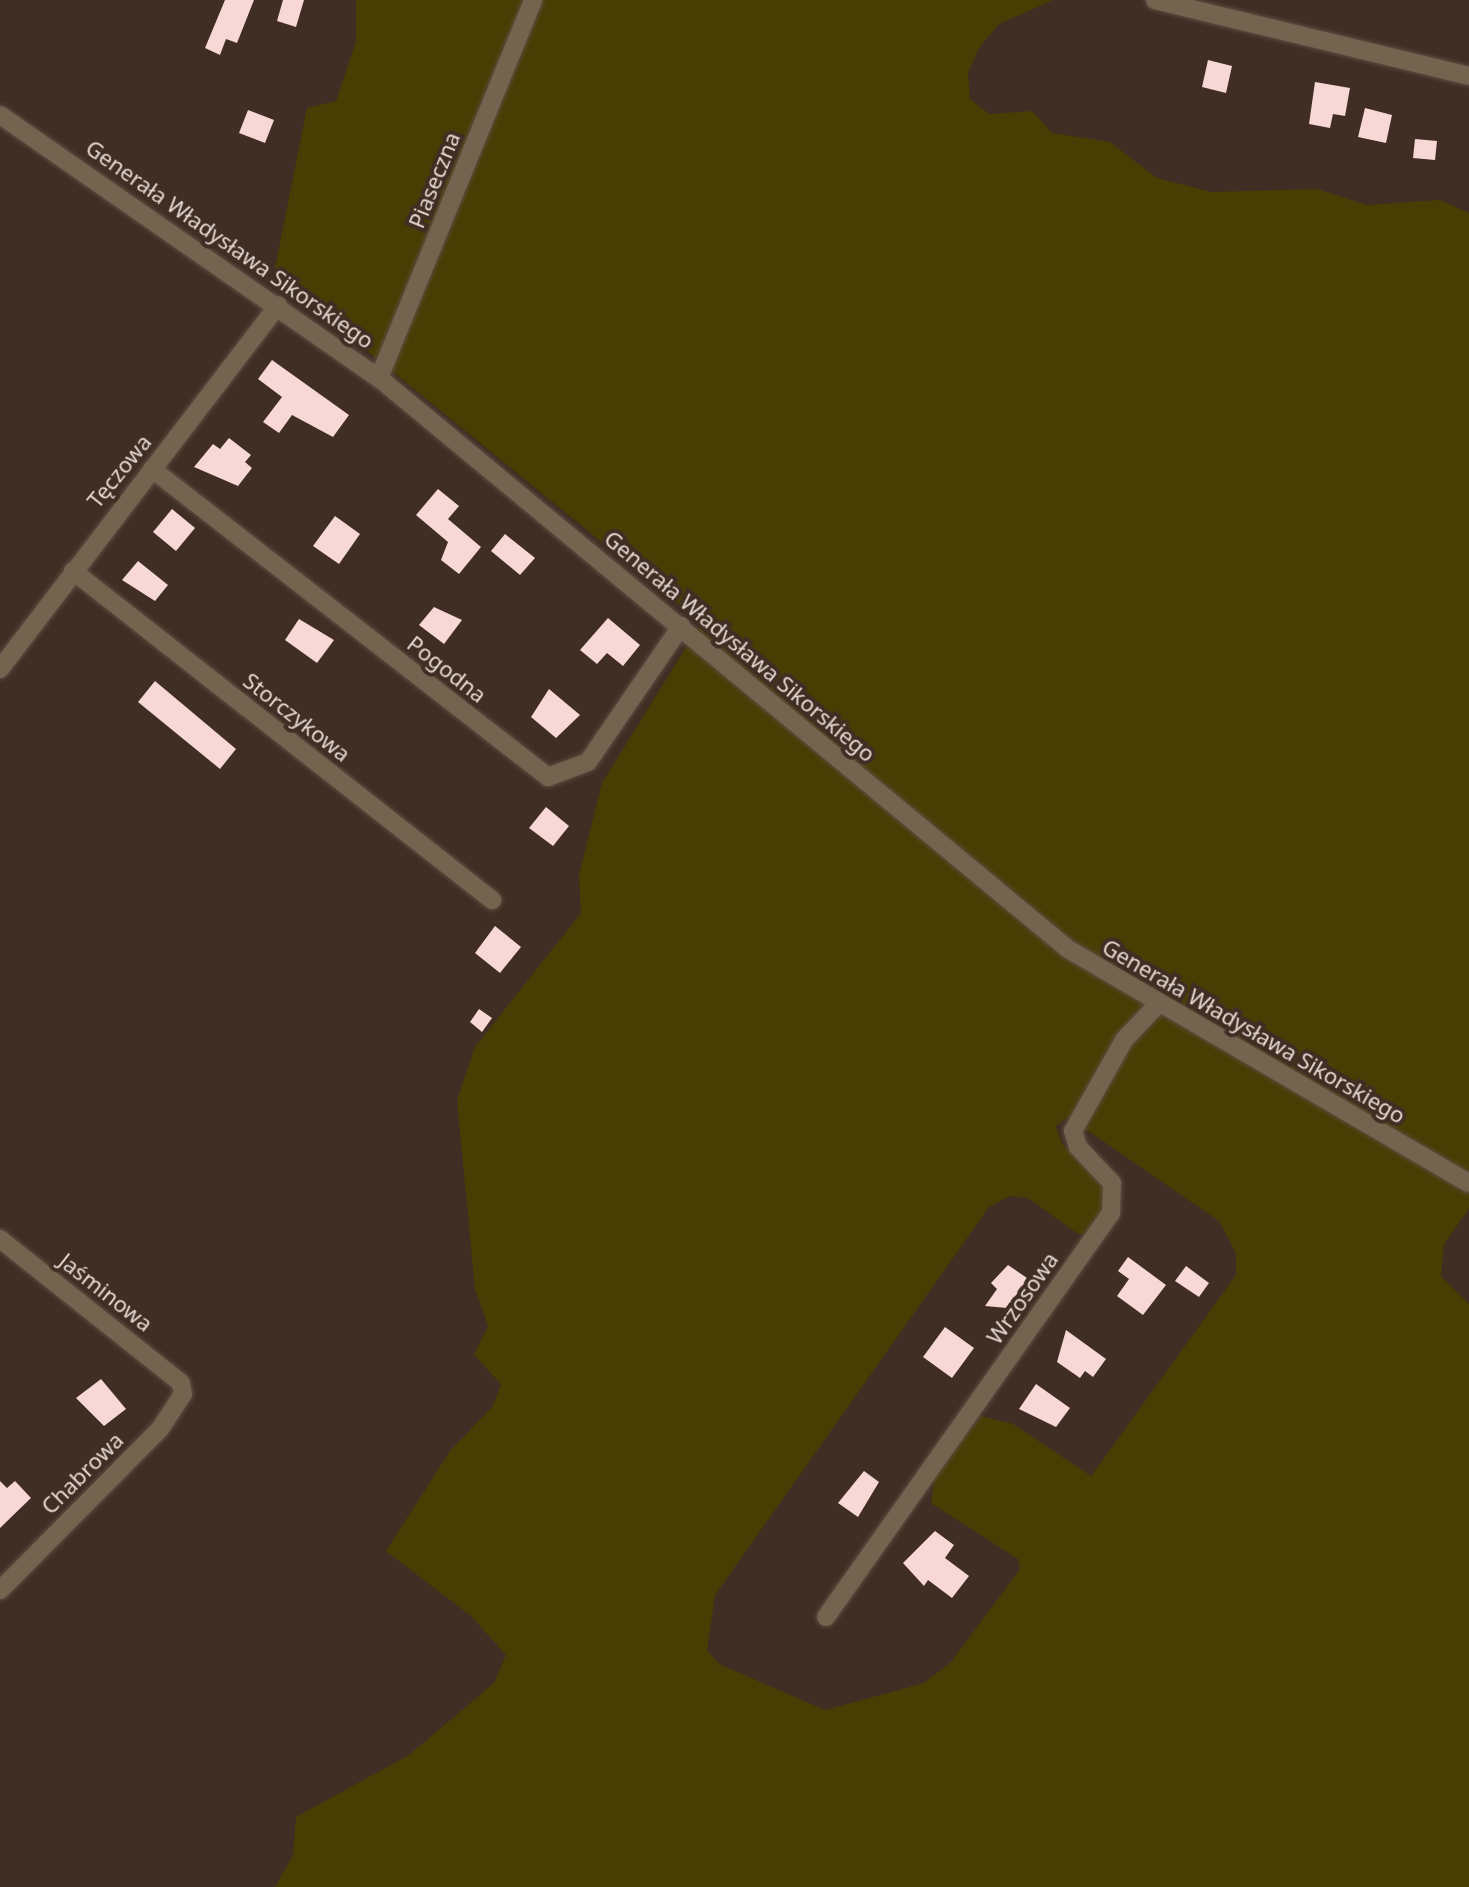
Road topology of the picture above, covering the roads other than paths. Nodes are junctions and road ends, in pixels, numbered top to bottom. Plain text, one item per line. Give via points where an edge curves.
1 (533, 0) edge
2 (1155, 0) edge
3 (1469, 76) edge
4 (0, 115) edge
5 (278, 305) junction
6 (379, 378) junction
7 (152, 469) junction
8 (73, 571) junction
9 (681, 626) junction
10 (0, 669) edge
11 (492, 900) dead end
12 (1157, 1005) junction
13 (1469, 1183) edge
14 (0, 1239) edge
15 (181, 1383) joint
16 (0, 1590) edge
17 (826, 1617) dead end

1 - 6 street, Piaseczna
2 - 3 street
4 - 5 street, Generała Władysława Sikorskiego
5 - 6 street, Generała Władysława Sikorskiego
5 - 7 street, Tęczowa
6 - 9 street, Generała Władysława Sikorskiego
7 - 8 street, Tęczowa
7 - 9 street, Pogodna via 548,777 588,762
8 - 10 street, Tęczowa
8 - 11 street, Storczykowa
9 - 12 street, Generała Władysława Sikorskiego via 1001,899
12 - 13 street, Generała Władysława Sikorskiego
12 - 17 street, Wrzosowa via 1124,1040 1073,1131 1078,1147 1112,1183 1111,1213
14 - 15 street, Jaśminowa
15 - 16 street, Chabrowa via 179,1408

